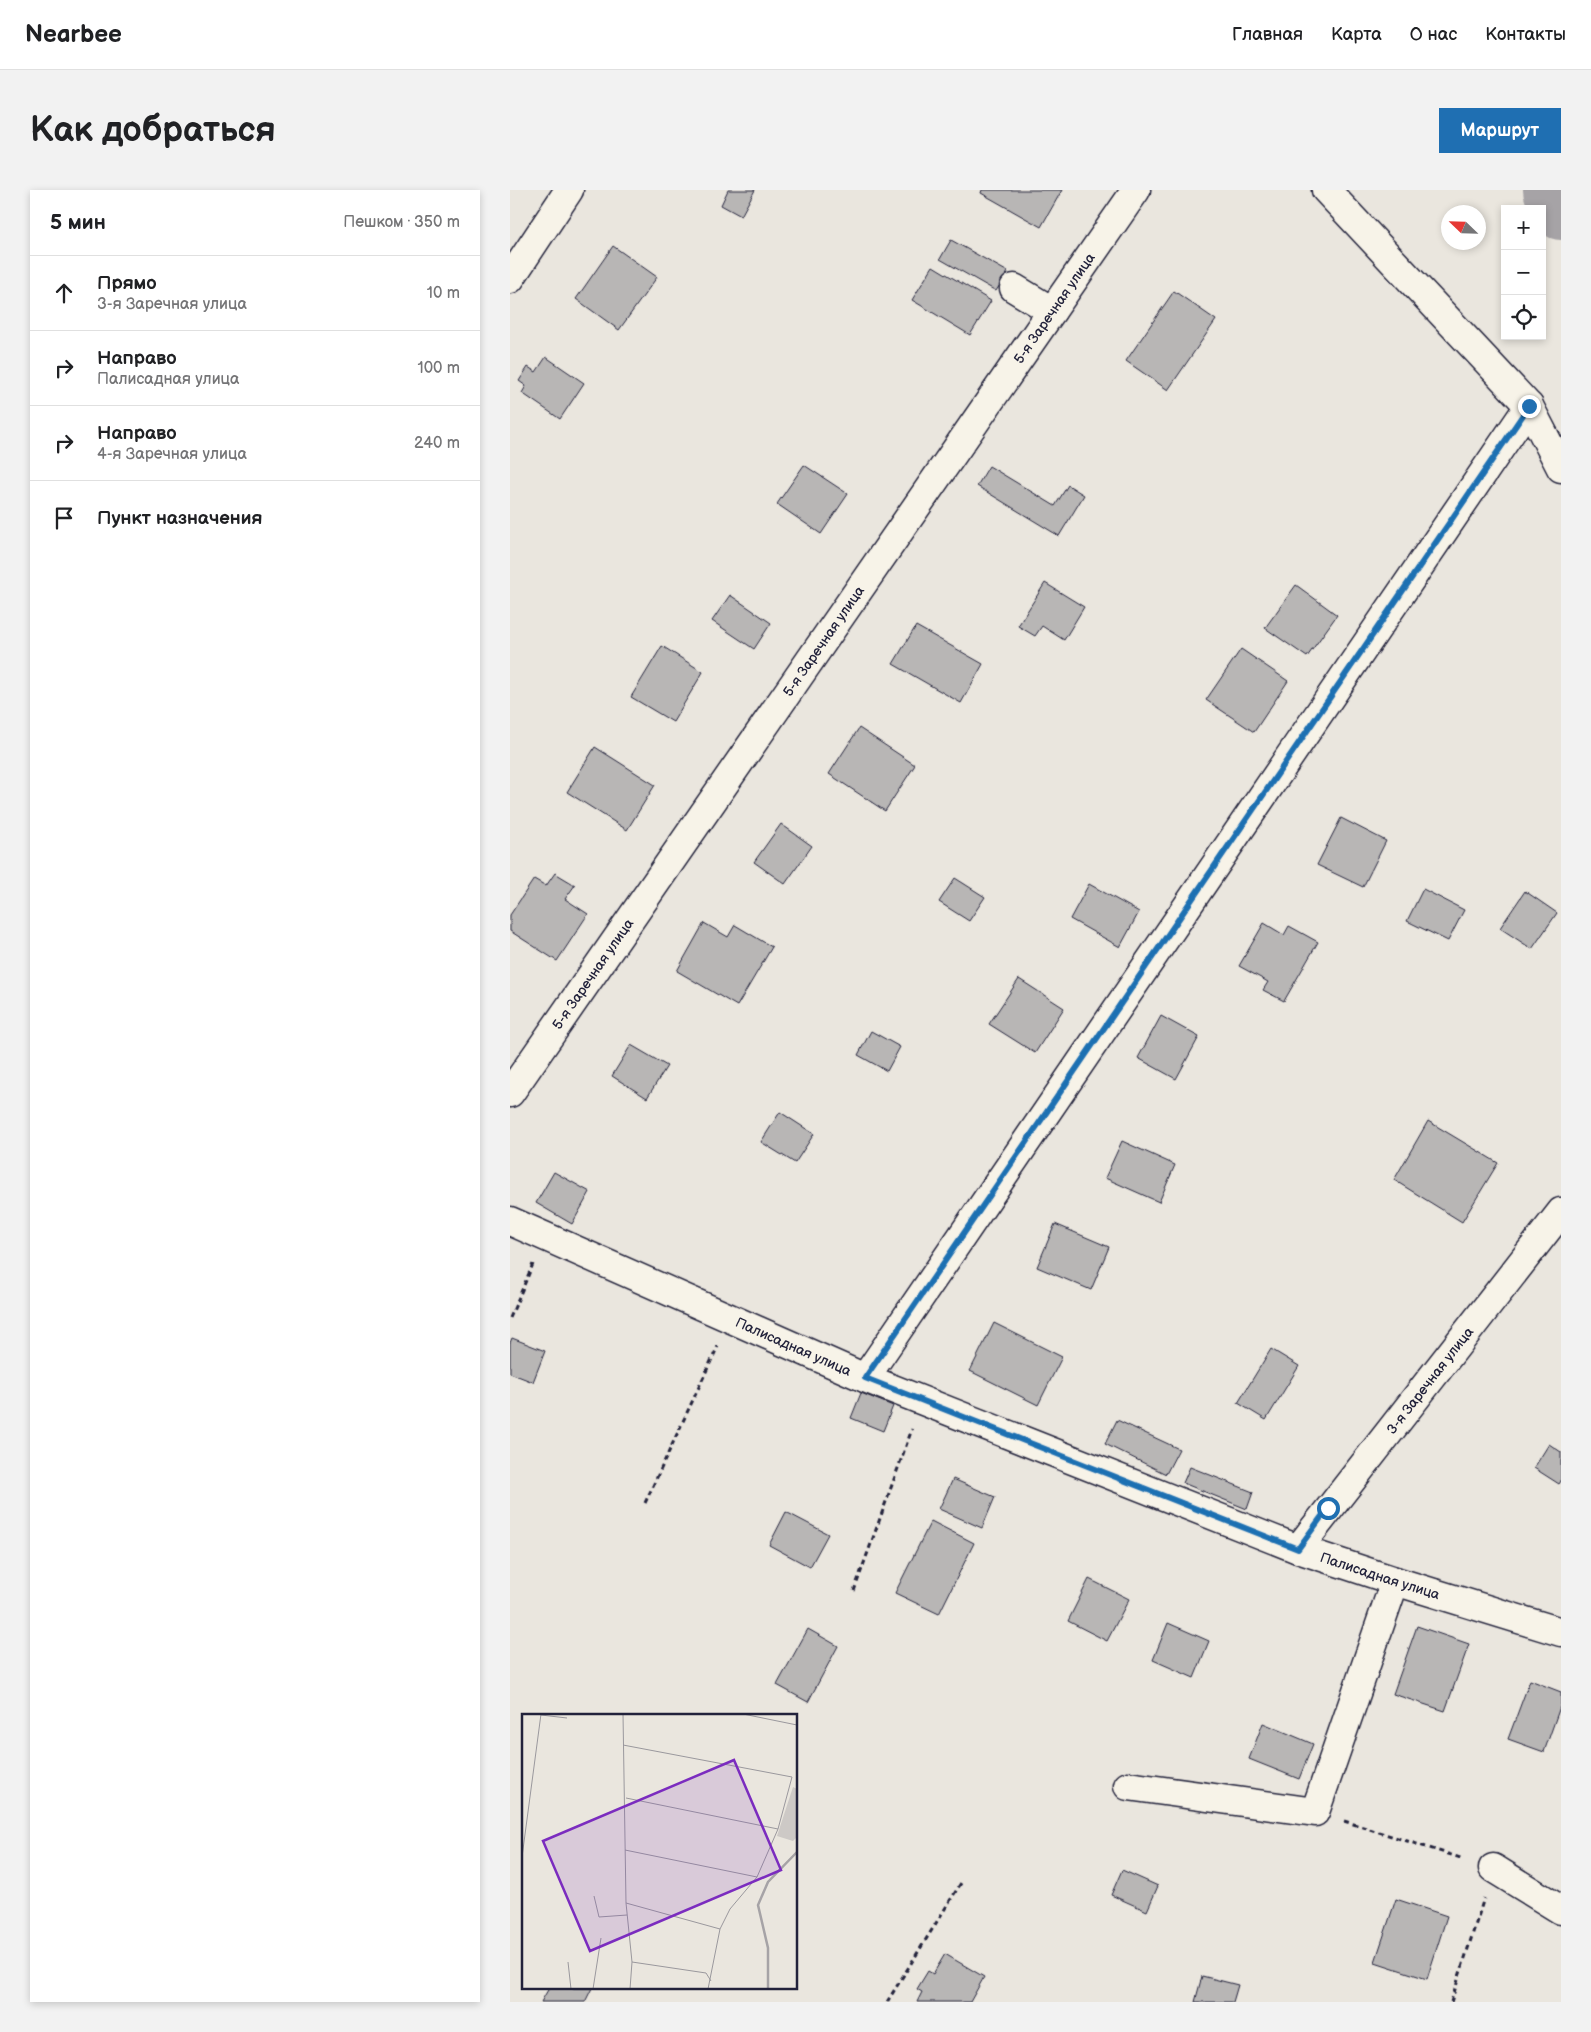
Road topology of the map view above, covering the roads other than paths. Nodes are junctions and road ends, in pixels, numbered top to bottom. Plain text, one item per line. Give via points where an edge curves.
1 (569, 190) edge
2 (1136, 190) edge
3 (1326, 190) edge
4 (510, 279) edge
5 (1014, 288) dead end
6 (1052, 311) junction
7 (1529, 406) junction
8 (1561, 468) edge
9 (510, 1093) edge
10 (1561, 1212) edge
11 (510, 1221) edge
12 (865, 1378) junction
13 (1298, 1549) junction
14 (1394, 1582) junction
15 (1561, 1632) edge
16 (1128, 1786) dead end
17 (1493, 1868) road end
18 (1561, 1910) edge

1 - 4 street
2 - 6 street, 5-я Заречная улица
3 - 7 street
5 - 6 street
6 - 9 street, 5-я Заречная улица
7 - 8 street
7 - 12 street
10 - 13 street, 3-я Заречная улица
11 - 12 street, Палисадная улица
12 - 13 street, Палисадная улица
13 - 14 street, Палисадная улица
14 - 15 street, Палисадная улица
14 - 16 street via 1315,1812
17 - 18 street

